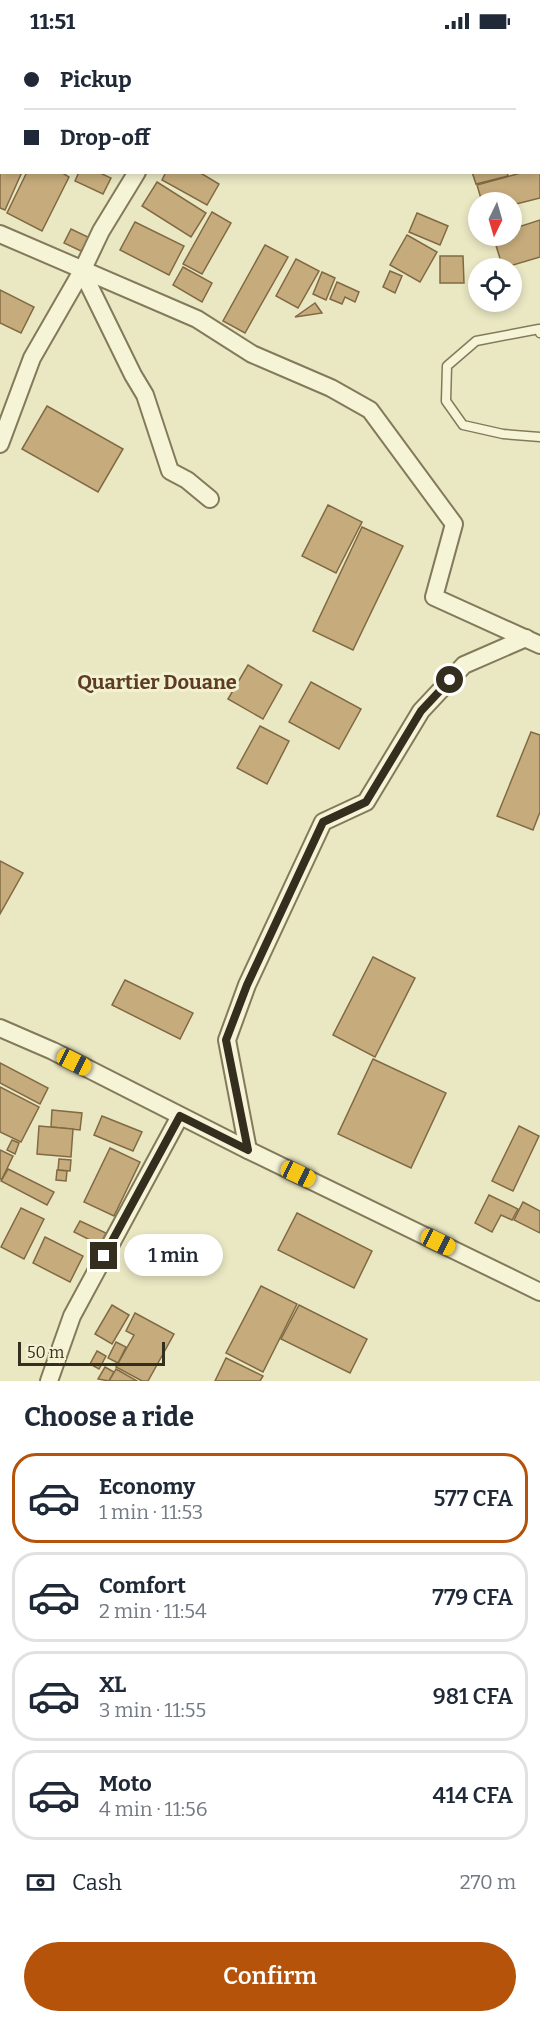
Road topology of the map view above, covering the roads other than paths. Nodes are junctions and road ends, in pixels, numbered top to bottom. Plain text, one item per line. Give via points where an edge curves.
1 (135, 174) edge
2 (0, 234) edge
3 (82, 271) junction
4 (540, 333) edge
5 (540, 437) edge
6 (0, 444) edge
7 (210, 499) dead end
8 (533, 642) edge
9 (0, 1028) edge
10 (180, 1116) junction
11 (248, 1150) junction
12 (540, 1292) edge
13 (49, 1381) edge

1 - 3 street
2 - 3 street
3 - 6 street via 32,358
3 - 7 street via 145,395 170,471
3 - 8 street via 197,319 252,354 331,388 370,410 454,524 434,597
4 - 5 lane via 539,329 476,340 447,366 446,401 463,425
8 - 11 street via 464,665 421,711 366,802 323,822 247,985 226,1040
9 - 10 street
10 - 11 street
10 - 13 street via 72,1316
11 - 12 street

